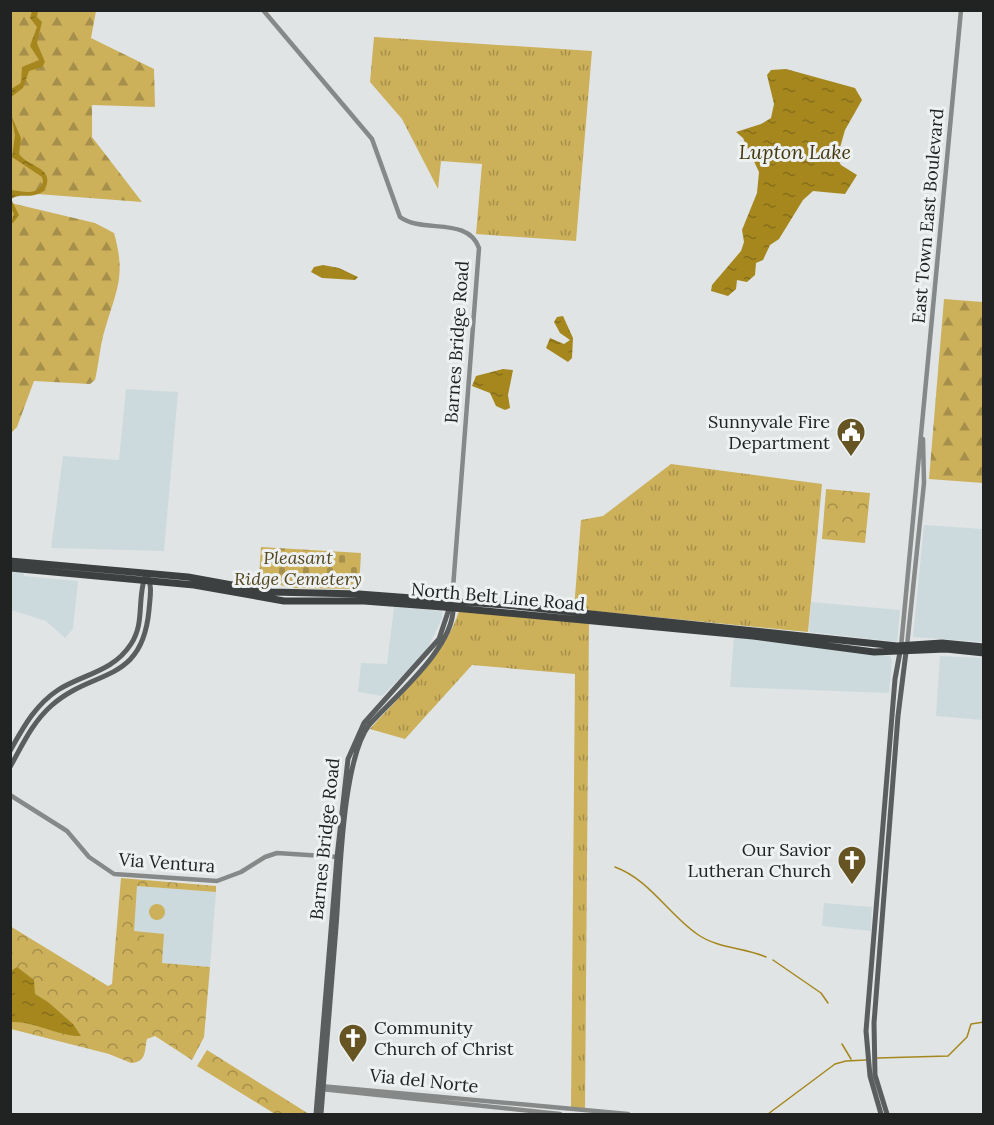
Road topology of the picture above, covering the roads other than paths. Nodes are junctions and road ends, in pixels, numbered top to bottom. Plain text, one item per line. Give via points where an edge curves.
1 (263, 10) edge
2 (961, 10) edge
3 (923, 424) junction
4 (911, 536) junction
5 (919, 536) junction
6 (14, 564) edge
7 (147, 579) junction
8 (907, 580) junction
9 (915, 580) junction
10 (452, 606) junction
11 (984, 646) edge
12 (904, 649) junction
13 (984, 653) edge
14 (10, 751) edge
15 (10, 768) edge
16 (10, 795) edge
17 (889, 795) junction
18 (339, 857) junction
19 (879, 875) junction
20 (886, 876) junction
21 (870, 1048) junction
22 (321, 1087) junction
23 (876, 1092) junction
24 (316, 1114) edge
25 (321, 1114) edge
26 (560, 1114) edge
27 (628, 1114) edge
28 (881, 1114) edge
29 (887, 1114) edge

1 - 10 street, Barnes Bridge Road via 372,139 400,217 418,225 463,231 475,238 479,248
2 - 3 street, East Town East Boulevard
3 - 4 street, East Town East Boulevard
3 - 5 street, East Town East Boulevard
4 - 5 street
4 - 8 street, East Town East Boulevard
5 - 9 street, East Town East Boulevard
6 - 7 main road, North Belt Line Road
7 - 10 main road, North Belt Line Road via 209,580 270,596
7 - 14 main road via 140,622 127,649 104,669 65,686 47,699 27,721
7 - 15 main road via 147,628 133,655 116,672 52,705 34,725
8 - 9 street
8 - 12 street, East Town East Boulevard
9 - 12 street, East Town East Boulevard
10 - 12 main road, North Belt Line Road
10 - 18 main road, Barnes Bridge Road via 450,626 440,646 372,717 361,738 353,760
11 - 12 main road, North Belt Line Road via 942,643
12 - 13 main road, North Belt Line Road
12 - 17 main road
16 - 18 street, Via Ventura via 67,831 89,857 114,874 217,881 277,853
17 - 19 main road
17 - 20 main road
18 - 22 main road, Barnes Bridge Road
19 - 20 main road
19 - 21 main road
20 - 21 main road
21 - 23 main road
22 - 24 main road, Barnes Bridge Road
22 - 25 main road, Barnes Bridge Road
22 - 26 street, Via del Norte
22 - 27 street, Via del Norte
23 - 28 main road
23 - 29 main road

